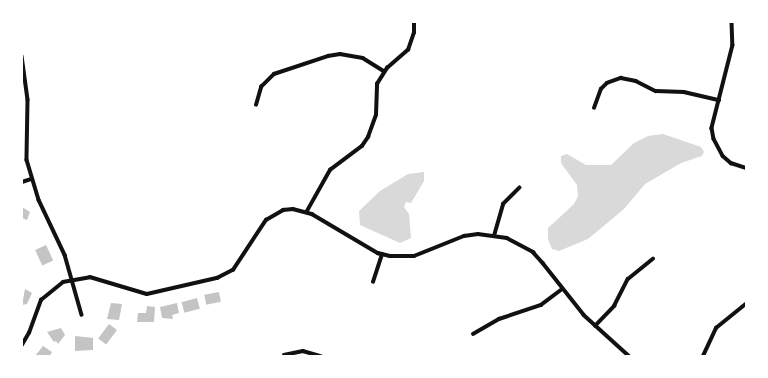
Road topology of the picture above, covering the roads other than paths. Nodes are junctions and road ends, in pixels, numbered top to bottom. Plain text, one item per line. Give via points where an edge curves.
1 (414, 22) edge
2 (732, 22) edge
3 (22, 56) edge
4 (384, 72) junction
5 (719, 100) junction
6 (256, 105) dead end
7 (594, 108) dead end
8 (746, 168) edge
9 (32, 179) junction
10 (22, 182) edge
11 (519, 188) dead end
12 (306, 212) junction
13 (494, 236) junction
14 (382, 254) junction
15 (653, 259) dead end
16 (72, 280) junction
17 (373, 282) dead end
18 (562, 289) junction
19 (746, 304) edge
20 (82, 315) dead end
21 (595, 326) junction
22 (473, 334) dead end
23 (23, 342) edge
24 (284, 355) edge
25 (321, 356) edge
26 (629, 356) edge
27 (703, 356) edge

1 - 4 street via 414,33 408,50
2 - 5 street via 733,45
3 - 9 street via 28,100 27,160
4 - 6 street via 364,58 340,54 328,56 274,74 261,87
4 - 12 street via 377,84 376,115 368,136 362,146 330,170
5 - 7 street via 684,92 656,91 636,81 621,78 607,83 601,89
5 - 8 street via 712,128 716,143 731,163
9 - 10 street
9 - 16 street via 65,255
11 - 13 street via 499,213
12 - 14 street
12 - 16 street via 293,209 274,214 260,228 233,270 217,278 147,294 90,277
13 - 14 street via 464,236 414,256 402,258
13 - 18 street via 507,238 532,252
14 - 17 street
15 - 21 street via 628,280 614,306
16 - 20 street
16 - 23 street via 52,289 41,300
18 - 21 street
18 - 22 street via 541,305 499,320
19 - 27 street via 716,328
21 - 26 street
24 - 25 street via 303,351

